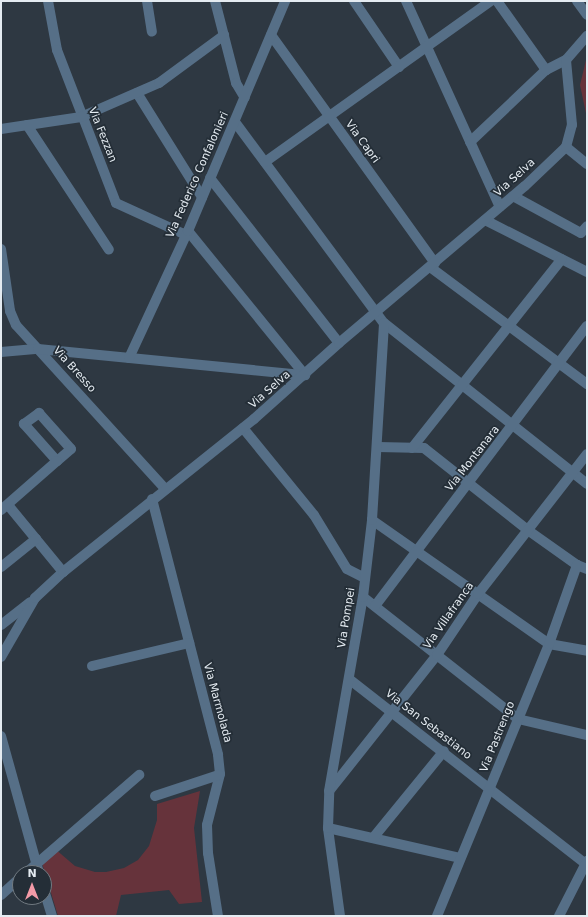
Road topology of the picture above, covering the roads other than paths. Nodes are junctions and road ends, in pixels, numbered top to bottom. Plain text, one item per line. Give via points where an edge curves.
1 (48, 1) edge
2 (147, 1) edge
3 (215, 1) edge
4 (285, 1) edge
5 (354, 1) edge
6 (491, 1) edge
7 (497, 1) edge
8 (577, 1) edge
9 (408, 2) edge
10 (587, 15) edge
11 (152, 32) dead end
12 (224, 35) junction
13 (271, 35) junction
14 (587, 36) edge
15 (427, 46) junction
16 (566, 60) junction
17 (399, 66) junction
18 (546, 70) junction
19 (137, 93) junction
20 (245, 98) junction
21 (82, 117) junction
22 (329, 117) junction
23 (235, 122) junction
24 (26, 126) junction
25 (1, 129) edge
26 (470, 142) junction
27 (566, 147) junction
28 (265, 162) junction
29 (587, 164) edge
30 (210, 178) junction
31 (513, 196) junction
32 (202, 197) junction
33 (500, 207) junction
34 (485, 220) junction
35 (587, 226) edge
36 (187, 233) junction
37 (1, 249) edge
38 (109, 250) dead end
39 (562, 259) junction
40 (432, 265) junction
41 (587, 272) edge
42 (377, 312) junction
43 (384, 323) junction
44 (509, 326) junction
45 (587, 326) edge
46 (339, 343) junction
47 (38, 349) junction
48 (1, 352) edge
49 (129, 358) junction
50 (560, 363) junction
51 (305, 375) junction
52 (587, 384) edge
53 (462, 386) junction
54 (513, 427) junction
55 (243, 428) junction
56 (378, 447) junction
57 (412, 448) junction
58 (587, 454) edge
59 (57, 461) junction
60 (572, 473) junction
61 (587, 484) edge
62 (468, 485) junction
63 (165, 489) junction
64 (152, 500) junction
65 (4, 507) edge
66 (372, 520) junction
67 (529, 531) junction
68 (36, 539) junction
69 (417, 551) junction
70 (1, 567) edge
71 (582, 567) edge
72 (63, 572) junction
73 (365, 578) junction
74 (478, 594) junction
75 (363, 597) junction
76 (35, 598) junction
77 (375, 606) junction
78 (1, 625) edge
79 (189, 643) junction
80 (549, 644) junction
81 (587, 651) edge
82 (437, 655) junction
83 (1, 656) edge
84 (92, 666) dead end
85 (349, 679) junction
86 (392, 712) junction
87 (518, 719) junction
88 (587, 735) edge
89 (1, 736) edge
90 (444, 751) junction
91 (139, 775) dead end
92 (219, 775) junction
93 (489, 789) junction
94 (329, 791) junction
95 (155, 796) dead end
96 (328, 828) junction
97 (373, 838) junction
98 (460, 858) junction
99 (586, 863) edge
100 (37, 865) edge
101 (41, 865) edge
102 (12, 885) edge
103 (1, 894) edge
104 (49, 905) edge
105 (52, 916) edge
106 (218, 916) edge
107 (340, 916) edge
108 (437, 916) edge
109 (559, 916) edge

1 - 21 street, Via Fezzan via 57,50
2 - 11 street
3 - 12 street
4 - 13 street, Via Federico Confalonieri
5 - 17 street
6 - 15 street
7 - 18 street
8 - 10 street
9 - 15 street
12 - 19 street via 159,83
12 - 20 street via 236,83
13 - 20 street, Via Federico Confalonieri
13 - 22 street, Via Capri
14 - 16 street
15 - 17 street
15 - 26 street
16 - 18 street
16 - 27 street via 572,125
17 - 22 street
18 - 26 street
19 - 21 street
19 - 32 street
20 - 23 street, Via Federico Confalonieri
21 - 24 street
21 - 36 street, Via Fezzan via 116,203
22 - 28 street
22 - 40 street, Via Capri
23 - 28 street
23 - 30 street, Via Federico Confalonieri
24 - 25 street
24 - 38 street
26 - 33 street
27 - 29 street
27 - 31 street, Via Selva
28 - 42 street
30 - 32 street, Via Federico Confalonieri
30 - 46 street
31 - 33 street, Via Selva
31 - 35 street via 581,233
32 - 36 street, Via Federico Confalonieri
33 - 34 street, Via Selva
34 - 39 street
34 - 40 street, Via Selva
36 - 49 street, Via Federico Confalonieri
36 - 51 street
37 - 47 street, Via Bresso via 12,318
39 - 41 street
39 - 44 street
40 - 42 street, Via Selva
40 - 44 street, Via Capri
42 - 43 street
42 - 46 street, Via Selva
43 - 53 street
43 - 56 street, Via Pompei
44 - 50 street, Via Capri
44 - 53 street
45 - 50 street, Via Montanara
46 - 51 street, Via Selva
47 - 48 street
47 - 49 street
47 - 63 street, Via Bresso
49 - 51 street
50 - 52 street, Via Capri
50 - 54 street, Via Montanara
51 - 55 street, Via Selva
53 - 54 street
53 - 57 street
54 - 60 street
54 - 62 street, Via Montanara
55 - 63 street, Via Selva
55 - 73 street via 314,515 347,569
56 - 57 street
56 - 66 street, Via Pompei
57 - 62 street via 424,448
58 - 60 street, Via Villafranca
59 - 59 street via 71,449 39,412 24,424
59 - 65 street
60 - 61 street
60 - 67 street, Via Villafranca
62 - 67 street
62 - 69 street, Via Montanara
63 - 64 street, Via Selva
64 - 72 street, Via Selva
64 - 79 street, Via Marmolada
65 - 68 street
66 - 69 street
66 - 73 street, Via Pompei
67 - 71 street
67 - 74 street, Via Villafranca
68 - 70 street
68 - 72 street
69 - 74 street
69 - 77 street, Via Montanara
71 - 80 street, Via Pastrengo
72 - 76 street, Via Selva
73 - 75 street, Via Pompei
74 - 80 street
74 - 82 street, Via Villafranca
75 - 77 street
75 - 85 street, Via Pompei
76 - 78 street
76 - 83 street, Via Selva
77 - 82 street
79 - 84 street
79 - 92 street, Via Marmolada via 218,754
80 - 81 street
80 - 87 street, Via Pastrengo
82 - 86 street, Via Villafranca
82 - 87 street
85 - 86 street, Via San Sebastiano
85 - 94 street, Via Pompei
86 - 90 street, Via San Sebastiano
86 - 94 street, Via Villafranca
87 - 88 street
87 - 93 street, Via Pastrengo
89 - 100 street
90 - 93 street, Via San Sebastiano
90 - 97 street
91 - 101 street
92 - 95 street
92 - 106 street, Via Marmolada via 207,825 208,853
93 - 98 street, Via Pastrengo
93 - 99 street, Via San Sebastiano
94 - 96 street, Via Pompei
96 - 97 street
96 - 107 street, Via Pompei
97 - 98 street
98 - 108 street, Via Pastrengo
99 - 109 street
102 - 103 street
104 - 105 street

